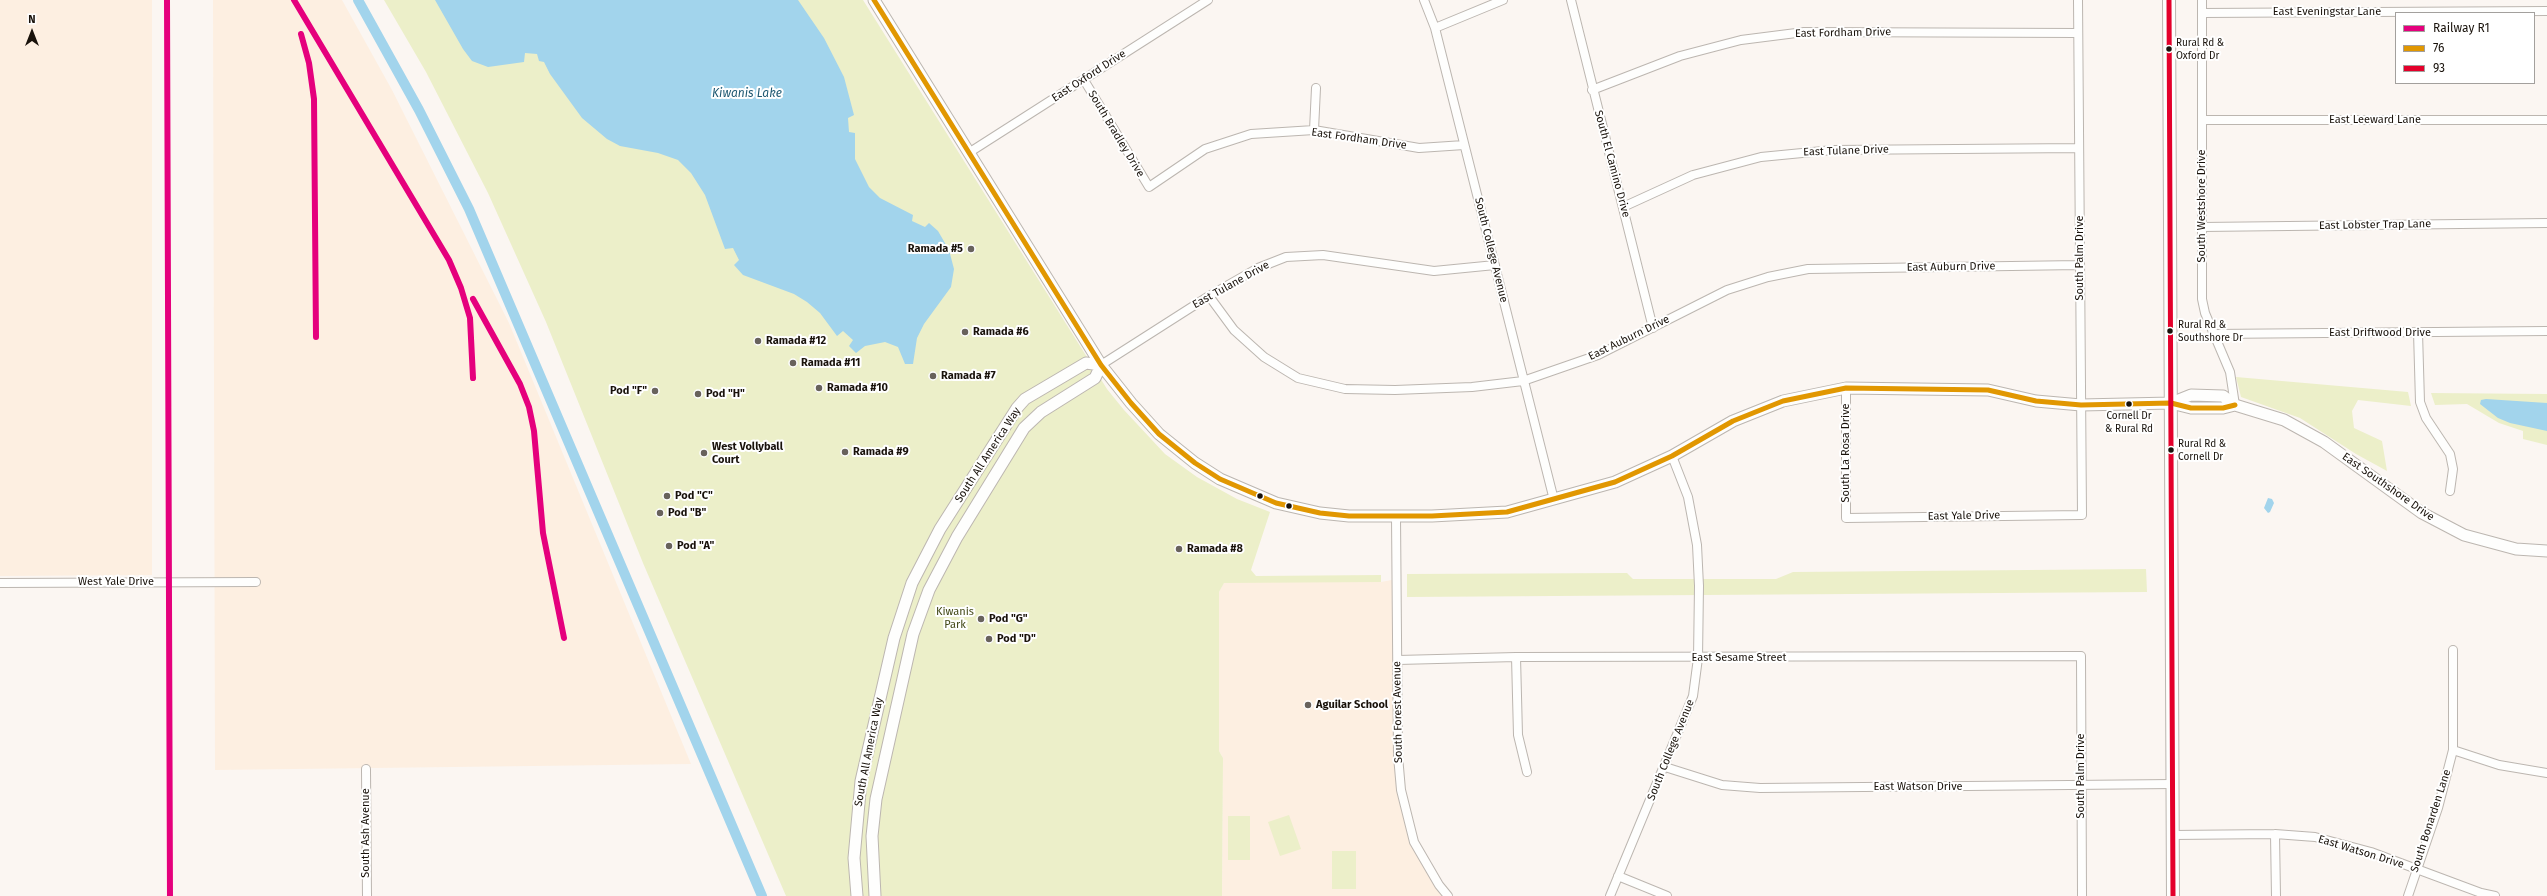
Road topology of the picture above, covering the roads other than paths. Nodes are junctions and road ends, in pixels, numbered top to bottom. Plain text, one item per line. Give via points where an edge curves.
1 (874, 0) edge
2 (1208, 0) edge
3 (1424, 0) edge
4 (1503, 0) edge
5 (1571, 0) edge
6 (2078, 0) edge
7 (2170, 0) edge
8 (2202, 0) edge
9 (2547, 11) edge
10 (2202, 13) junction
11 (1434, 28) junction
12 (2078, 33) junction
13 (1084, 80) junction
14 (1316, 88) dead end
15 (1592, 90) junction
16 (2202, 120) junction
17 (2547, 120) edge
18 (1314, 130) junction
19 (1464, 145) junction
20 (2079, 148) junction
21 (970, 152) junction
22 (1149, 187) joint
23 (1623, 207) junction
24 (2547, 223) edge
25 (2202, 227) junction
26 (1495, 265) junction
27 (2079, 265) junction
28 (1209, 296) junction
29 (1653, 328) junction
30 (2547, 331) edge
31 (2418, 332) junction
32 (2214, 334) junction
33 (1101, 365) junction
34 (1062, 378) junction
35 (1523, 381) junction
36 (1846, 388) junction
37 (1072, 393) junction
38 (2172, 403) junction
39 (2080, 405) junction
40 (2235, 405) junction
41 (1672, 456) junction
42 (2450, 491) dead end
43 (1554, 500) junction
44 (2082, 515) joint
45 (1396, 517) junction
46 (1846, 518) joint
47 (2547, 551) edge
48 (916, 575) junction
49 (256, 582) dead end
50 (932, 582) junction
51 (0, 583) edge
52 (2453, 650) dead end
53 (2080, 656) joint
54 (1516, 657) junction
55 (1698, 658) junction
56 (1398, 660) junction
57 (2453, 750) junction
58 (1665, 767) junction
59 (366, 769) dead end
60 (1527, 772) dead end
61 (2547, 773) edge
62 (2173, 784) junction
63 (2081, 786) junction
64 (2275, 834) junction
65 (2173, 835) junction
66 (2416, 869) junction
67 (1618, 876) junction
68 (367, 896) edge
69 (857, 896) edge
70 (875, 896) edge
71 (1448, 896) edge
72 (1610, 896) edge
73 (1667, 896) edge
74 (2082, 896) edge
75 (2173, 896) edge
76 (2276, 896) edge
77 (2408, 896) edge
78 (2495, 896) edge

1 - 21 street
2 - 13 street, East Oxford Drive
3 - 11 street, South College Avenue
4 - 11 street
5 - 15 street, South El Camino Drive
6 - 12 street, South Palm Drive
7 - 38 main road
8 - 10 street, South Westshore Drive
9 - 10 street, East Eveningstar Lane
10 - 16 street, South Westshore Drive
11 - 19 street, South College Avenue
12 - 15 street, East Fordham Drive via 1804,32 1741,40 1680,56
12 - 20 street, South Palm Drive
13 - 21 street, East Oxford Drive
13 - 22 street, South Bradley Drive
14 - 18 street
15 - 23 street, South El Camino Drive
16 - 17 street, East Leeward Lane
16 - 25 street, South Westshore Drive
18 - 19 street, East Fordham Drive via 1419,148
18 - 22 street, East Fordham Drive via 1251,134 1205,149
19 - 26 street, South College Avenue
20 - 23 street, East Tulane Drive via 1833,150 1761,157 1693,175
20 - 27 street, South Palm Drive
21 - 33 street
23 - 29 street, South El Camino Drive
24 - 25 street, East Lobster Trap Lane
25 - 32 street, South Westshore Drive via 2202,299
26 - 28 street, East Tulane Drive via 1434,271 1323,255 1286,257 1258,268
26 - 35 street, South College Avenue
27 - 29 street, East Auburn Drive via 1808,269 1768,277 1728,290
27 - 39 street, South Palm Drive
28 - 33 street, East Tulane Drive
28 - 35 street, East Auburn Drive via 1234,330 1264,357 1298,378 1345,389 1388,390 1472,387
29 - 35 street, East Auburn Drive via 1598,355
30 - 31 street, East Driftwood Drive
31 - 32 street, East Driftwood Drive
31 - 42 street via 2420,402 2426,418 2450,454 2453,469
32 - 40 street, South Westshore Drive via 2230,372
33 - 34 street, South All America Way via 1086,363
33 - 37 street, South All America Way via 1095,378
33 - 45 street via 1159,434 1220,479 1256,497 1295,508 1334,515
34 - 37 street
34 - 48 street, South All America Way via 1025,399 1017,408 940,530
35 - 43 street, South College Avenue
36 - 39 street via 1988,390 2036,401
36 - 41 street via 1783,401 1733,421
36 - 46 street, South La Rosa Drive
37 - 50 street, South All America Way via 1041,412 1024,428
38 - 39 street
38 - 40 street, East Southshore Drive via 2191,395 2199,395 2223,396
38 - 62 main road
39 - 44 street, South Palm Drive
40 - 47 street, East Southshore Drive via 2263,412 2302,428 2422,512 2464,535 2516,550
41 - 43 street via 1615,482
41 - 55 street, South College Avenue via 1688,497 1697,545 1700,586
43 - 45 street via 1507,512
44 - 46 street, East Yale Drive
45 - 56 street, South Forest Avenue
48 - 50 street
48 - 69 street, South All America Way via 894,638 861,781 854,858
49 - 51 street, West Yale Drive
50 - 70 street, South All America Way via 913,634 876,799 872,836
52 - 57 street, South Bonarden Lane
53 - 55 street, East Sesame Street
53 - 63 street, South Palm Drive
54 - 55 street, East Sesame Street
54 - 56 street, East Sesame Street
54 - 60 street via 1518,735
55 - 58 street, South College Avenue via 1693,696
56 - 71 street, South Forest Avenue via 1398,756 1401,790 1414,842
57 - 61 street via 2500,765
57 - 66 street, South Bonarden Lane via 2438,808
58 - 63 street, East Watson Drive via 1722,785 1760,788
58 - 67 street, South College Avenue
59 - 68 street, South Ash Avenue
62 - 63 street, East Watson Drive
62 - 65 main road
63 - 74 street, South Palm Drive
64 - 65 street, East Watson Drive
64 - 66 street, East Watson Drive via 2315,837
64 - 76 street
65 - 75 main road
66 - 77 street, South Bonarden Lane
66 - 78 street, East Watson Drive
67 - 72 street, South College Avenue
67 - 73 street

